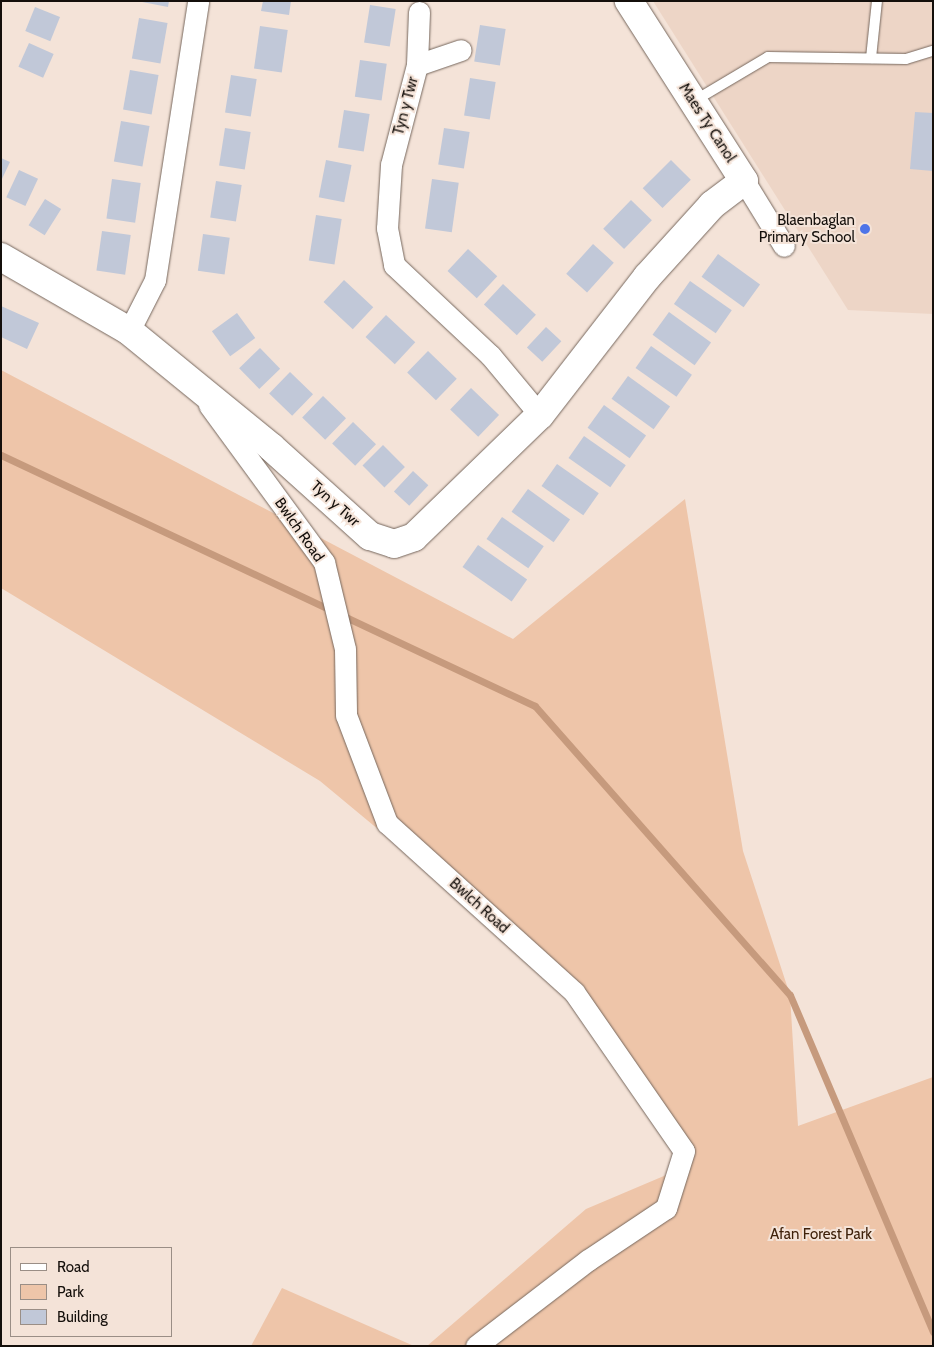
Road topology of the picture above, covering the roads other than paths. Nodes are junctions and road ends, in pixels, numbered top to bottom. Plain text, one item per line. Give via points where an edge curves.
1 (198, 1) edge
2 (629, 1) edge
3 (877, 1) edge
4 (419, 12) dead end
5 (462, 50) dead end
6 (933, 51) edge
7 (871, 58) junction
8 (417, 65) junction
9 (693, 102) junction
10 (744, 181) junction
11 (784, 246) dead end
12 (1, 257) edge
13 (129, 331) junction
14 (193, 383) junction
15 (540, 415) junction
16 (476, 1346) edge

1 - 13 street via 155,280
2 - 9 street, Maes Ty Canol
3 - 7 lane
4 - 8 street, Tyn y Twr
5 - 8 street, Tyn y Twr
6 - 7 lane via 906,59
7 - 9 lane via 768,57
8 - 15 street, Tyn y Twr via 391,165 387,228 394,265 490,355
9 - 10 street, Maes Ty Canol
10 - 11 street, Maes Ty Canol
10 - 15 street, Tyn y Twr via 712,205 646,277
12 - 13 street, Tyn y Twr
13 - 14 street, Tyn y Twr
14 - 15 street, Tyn y Twr via 370,536 394,544 414,537
14 - 16 street, Bwlch Road via 324,562 345,649 346,715 387,823 574,992 684,1151 666,1208 588,1260

